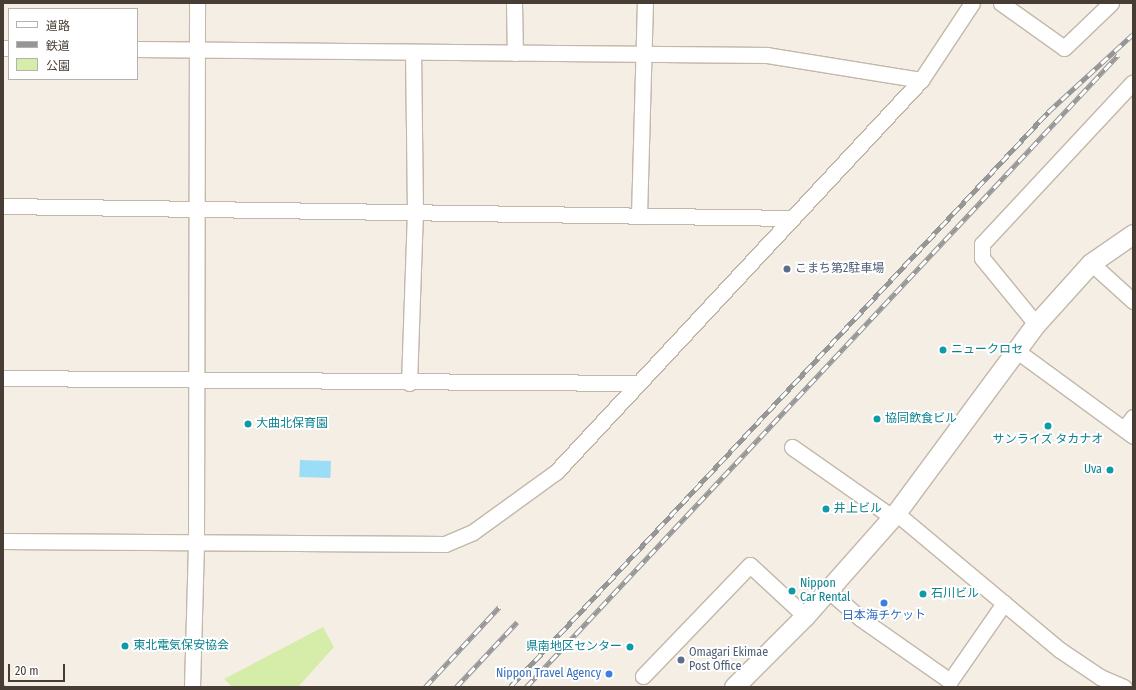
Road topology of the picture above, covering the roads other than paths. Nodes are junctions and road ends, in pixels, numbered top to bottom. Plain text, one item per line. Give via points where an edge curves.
1 (197, 3) edge
2 (514, 3) edge
3 (645, 3) edge
4 (972, 3) edge
5 (1001, 3) edge
6 (1111, 3) edge
7 (138, 49) edge
8 (196, 50) junction
9 (413, 53) junction
10 (515, 53) junction
11 (643, 54) junction
12 (921, 80) junction
13 (1133, 82) edge
14 (3, 206) edge
15 (198, 208) junction
16 (415, 212) junction
17 (639, 216) junction
18 (789, 218) junction
19 (1133, 234) edge
20 (1091, 263) junction
21 (1133, 301) edge
22 (1036, 324) junction
23 (1017, 351) junction
24 (3, 378) edge
25 (195, 382) junction
26 (409, 383) junction
27 (636, 383) junction
28 (1130, 427) edge
29 (792, 447) dead end
30 (894, 515) junction
31 (3, 541) edge
32 (196, 541) junction
33 (828, 591) junction
34 (1004, 603) junction
35 (805, 616) junction
36 (643, 676) dead end
37 (192, 687) edge
38 (734, 687) edge
39 (1124, 687) edge

1 - 8 street
2 - 10 street
3 - 11 street
4 - 12 street
5 - 6 street via 1064,48
7 - 8 street
8 - 9 street
8 - 15 street
9 - 10 street
9 - 16 street
10 - 11 street
11 - 12 street via 767,55 790,62
11 - 17 street
12 - 18 street
13 - 22 street via 982,244 982,258
14 - 15 street
15 - 16 street
15 - 25 street
16 - 17 street
16 - 26 street
17 - 18 street
18 - 27 street
19 - 20 street
20 - 21 street
20 - 22 street
22 - 23 street
23 - 28 street
23 - 30 street
24 - 25 street
25 - 26 street
25 - 32 street
26 - 27 street
27 - 32 street via 556,472 473,532 445,544
29 - 30 street
30 - 33 street
30 - 34 street
31 - 32 street
32 - 37 street
33 - 34 street via 860,618 950,682
33 - 35 street
34 - 39 street via 1060,650 1100,677
35 - 36 street via 750,565
35 - 38 street

